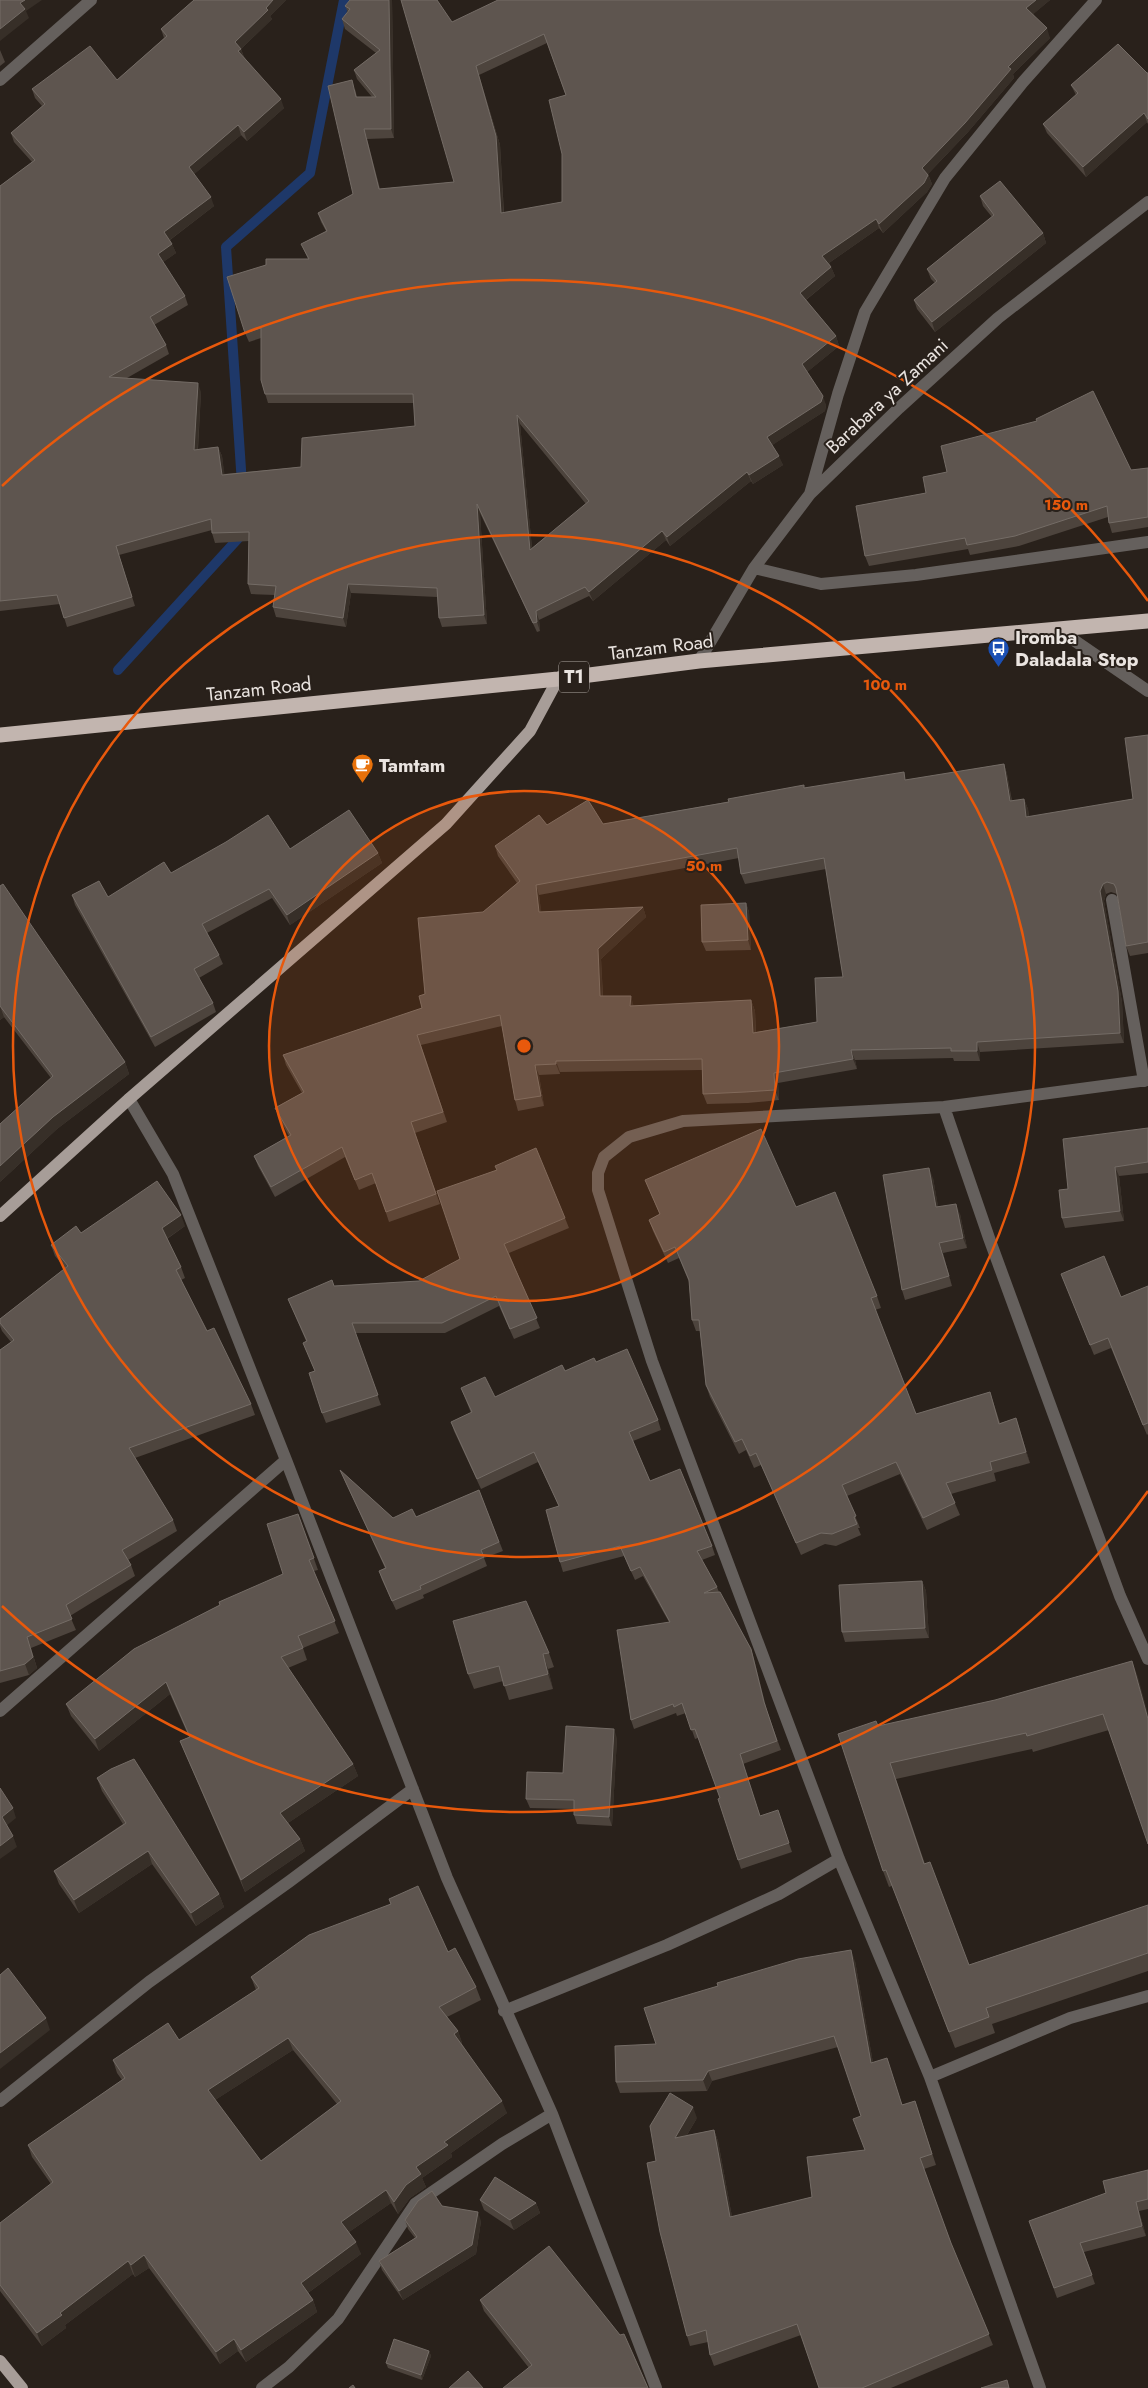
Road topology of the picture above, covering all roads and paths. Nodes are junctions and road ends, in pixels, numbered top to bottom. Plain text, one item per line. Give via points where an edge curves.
1 (91, 0) edge
2 (1096, 0) edge
3 (0, 80) edge
4 (1148, 202) edge
5 (810, 494) junction
6 (1148, 542) edge
7 (754, 568) junction
8 (1148, 621) edge
9 (1059, 630) junction
10 (699, 661) junction
11 (558, 679) junction
12 (1148, 691) edge
13 (0, 735) edge
14 (1112, 900) edge
15 (1146, 1080) edge
16 (128, 1099) junction
17 (944, 1107) junction
18 (0, 1216) edge
19 (286, 1460) junction
20 (1148, 1659) edge
21 (0, 1711) edge
22 (413, 1789) junction
23 (839, 1859) junction
24 (1148, 1996) edge
25 (504, 2011) junction
26 (930, 2077) junction
27 (0, 2101) edge
28 (552, 2114) junction
29 (0, 2360) edge
30 (22, 2388) edge
31 (262, 2388) edge
32 (656, 2388) edge
33 (1040, 2388) edge

1 - 3 street
2 - 5 street via 1023,82 945,178 865,312
4 - 5 street, Barabara ya Zamani via 998,318
5 - 7 street, Barabara ya Zamani
6 - 7 street via 916,575 821,584
7 - 10 street, Barabara ya Zamani
8 - 9 highway, Tanzam Road / T1
9 - 10 highway, Tanzam Road / T1
9 - 12 street
10 - 11 highway, Tanzam Road / T1
11 - 13 highway, Tanzam Road / T1
11 - 16 main road via 530,731 446,824
14 - 15 street
15 - 17 street
16 - 18 main road
16 - 19 street via 173,1174
17 - 20 street via 1120,1596
17 - 23 street via 682,1121 629,1137 604,1157 598,1173 598,1190 652,1361
19 - 21 street
19 - 22 street
22 - 25 street
22 - 27 street via 149,1982
23 - 25 street via 779,1894 702,1930
23 - 26 street
24 - 26 street via 1070,2018
25 - 28 street
26 - 33 street
28 - 31 street via 414,2204 338,2319 289,2367
28 - 32 street
29 - 30 main road

